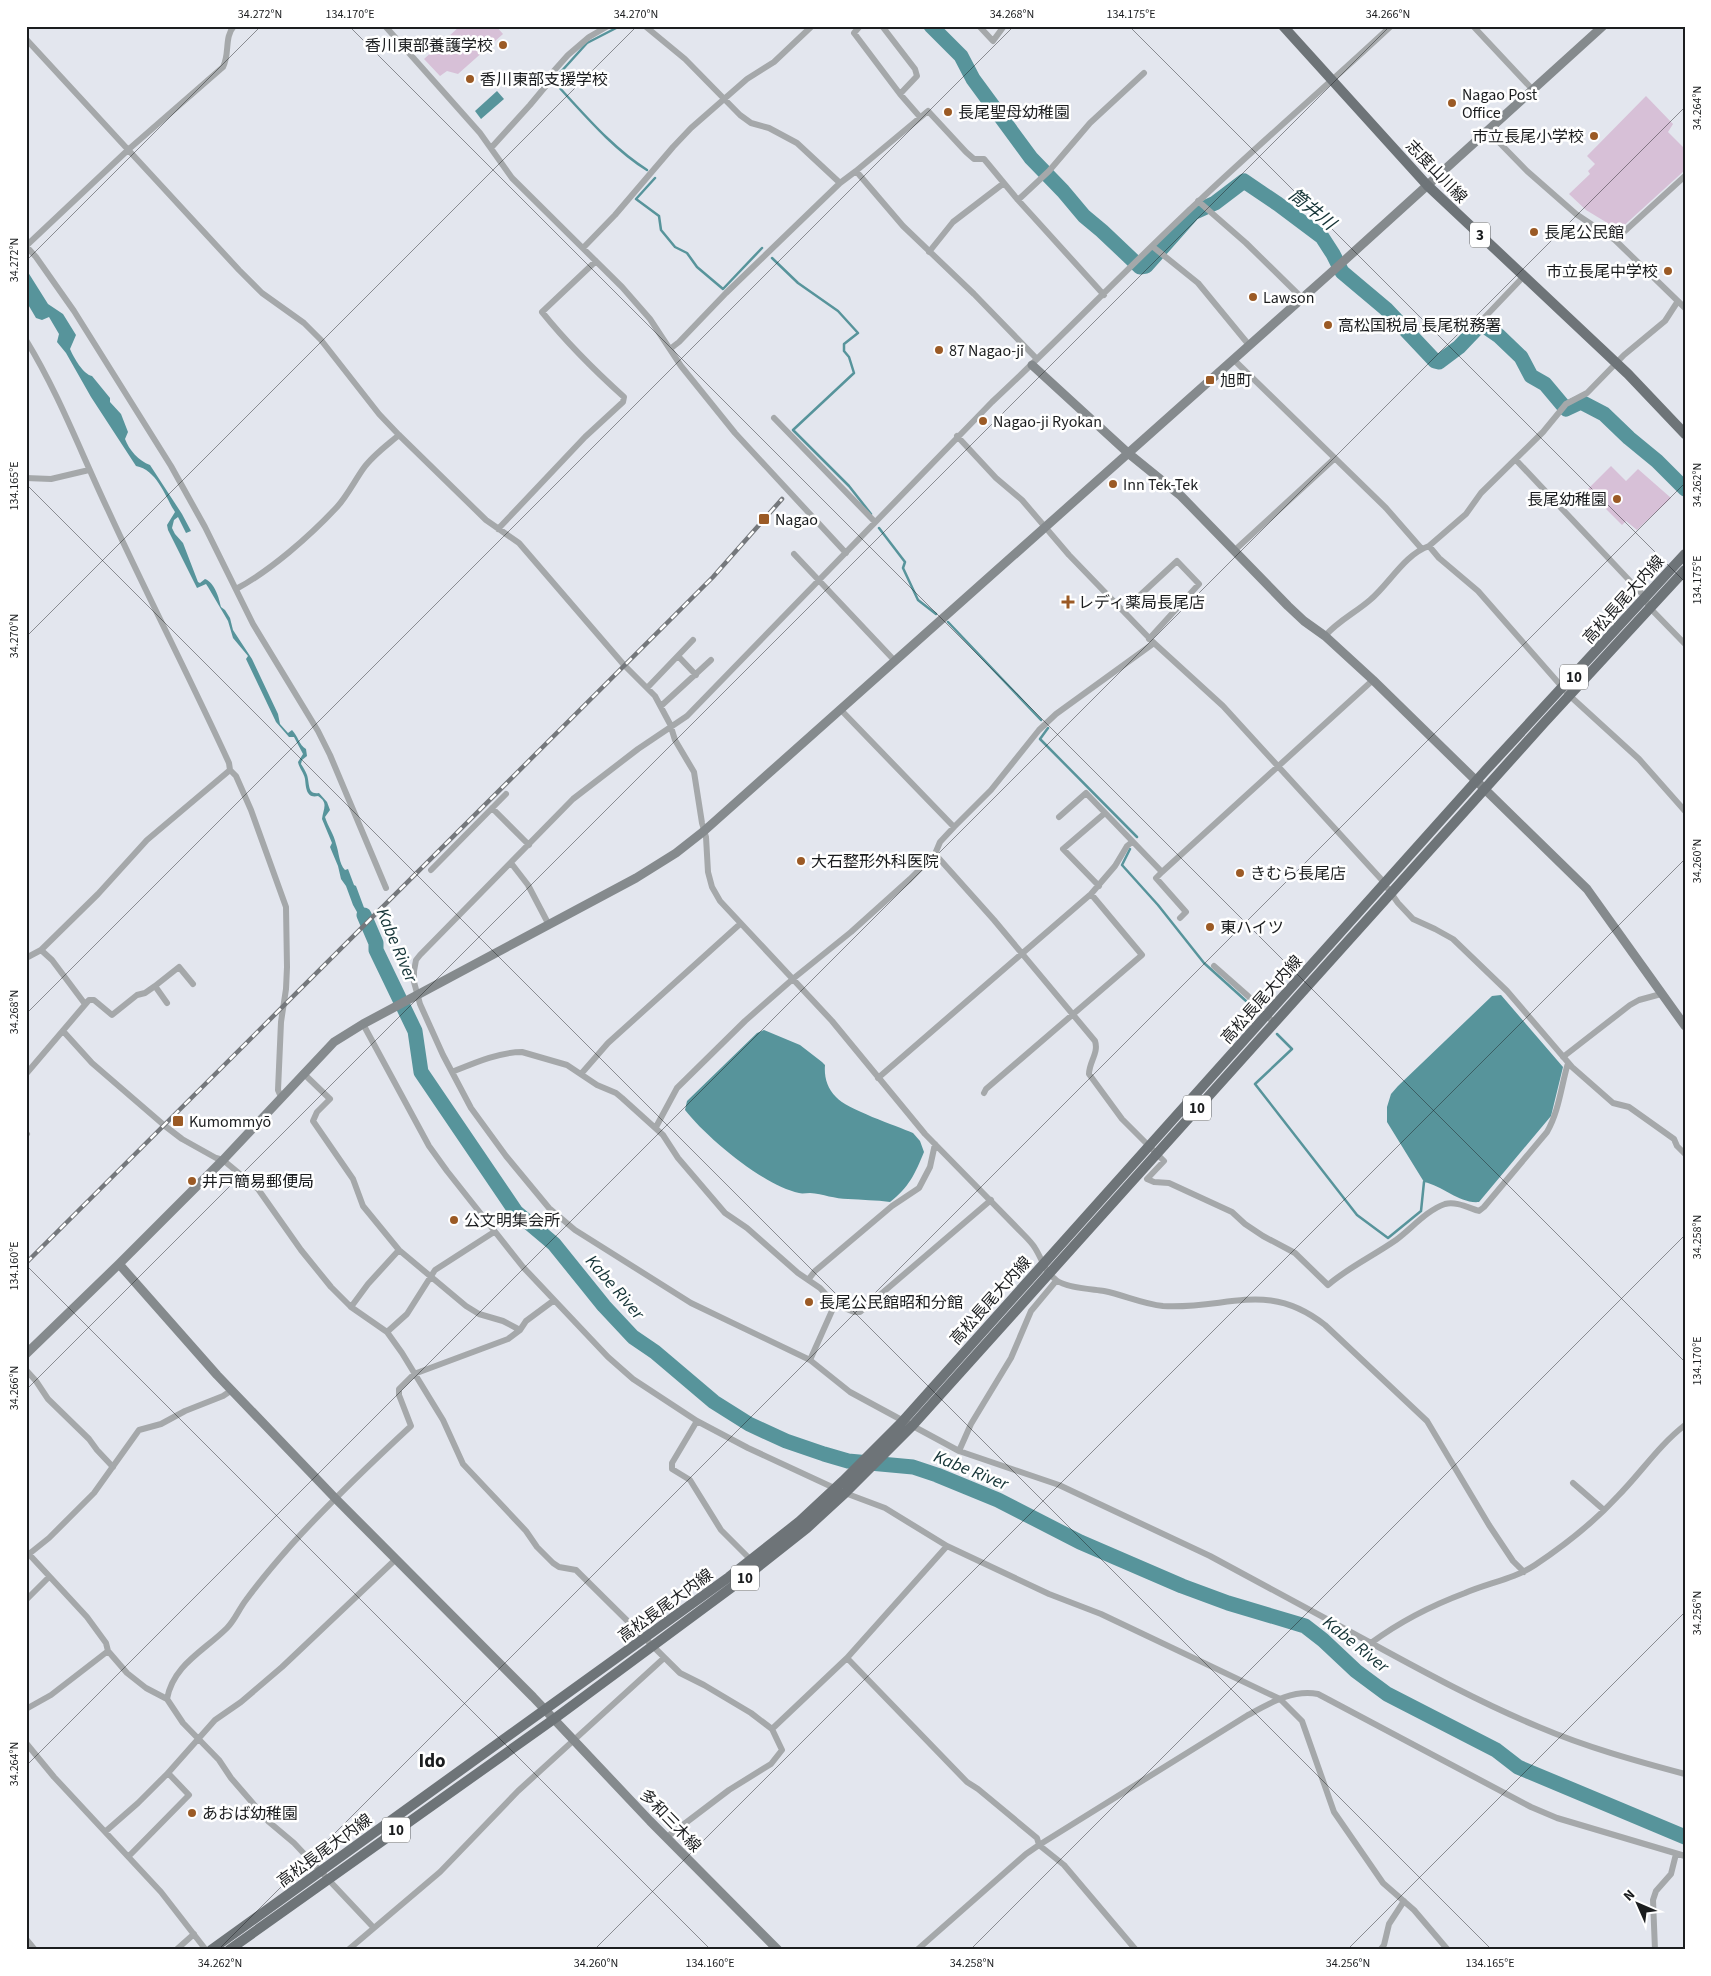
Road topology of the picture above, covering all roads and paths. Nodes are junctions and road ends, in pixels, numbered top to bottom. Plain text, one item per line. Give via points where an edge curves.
1 (234, 26) edge
2 (385, 26) edge
3 (608, 26) edge
4 (645, 26) edge
5 (812, 26) edge
6 (860, 26) edge
7 (882, 26) edge
8 (978, 26) edge
9 (1004, 26) edge
10 (1284, 26) edge
11 (1390, 26) edge
12 (1473, 26) edge
13 (1603, 26) edge
14 (26, 39) edge
15 (1144, 73) dead end
16 (1333, 81) junction
17 (1533, 90) junction
18 (900, 94) junction
19 (724, 99) junction
20 (920, 117) junction
21 (1488, 130) junction
22 (491, 148) junction
23 (129, 149) junction
24 (856, 171) junction
25 (1685, 176) edge
26 (840, 183) junction
27 (1004, 183) junction
28 (1427, 185) junction
29 (1018, 200) junction
30 (1198, 202) junction
31 (1615, 240) junction
32 (26, 246) edge
33 (583, 248) junction
34 (1154, 248) junction
35 (929, 252) junction
36 (596, 261) junction
37 (1524, 276) junction
38 (1104, 294) junction
39 (1302, 298) junction
40 (1678, 301) junction
41 (1685, 308) edge
42 (1485, 317) dead end
43 (26, 340) edge
44 (1250, 345) junction
45 (670, 349) junction
46 (1233, 359) junction
47 (1035, 362) junction
48 (1617, 364) junction
49 (774, 418) dead end
50 (1685, 434) edge
51 (399, 435) junction
52 (957, 436) junction
53 (1128, 453) junction
54 (1334, 459) junction
55 (1516, 460) junction
56 (89, 470) junction
57 (26, 478) edge
58 (875, 522) junction
59 (1046, 527) junction
60 (498, 529) junction
61 (1429, 546) junction
62 (1422, 548) junction
63 (1235, 550) junction
64 (846, 553) junction
65 (794, 554) dead end
66 (1685, 554) edge
67 (1685, 570) edge
68 (819, 580) junction
69 (236, 589) junction
70 (1645, 597) junction
71 (1649, 608) junction
72 (1123, 611) junction
73 (1325, 636) junction
74 (693, 640) dead end
75 (1152, 641) junction
76 (1685, 644) edge
77 (678, 656) junction
78 (711, 660) dead end
79 (894, 660) junction
80 (696, 675) junction
81 (1373, 680) junction
82 (648, 687) junction
83 (1567, 692) junction
84 (661, 706) junction
85 (840, 708) junction
86 (671, 728) junction
87 (1278, 766) junction
88 (230, 770) junction
89 (1476, 781) junction
90 (1484, 789) junction
91 (506, 794) dead end
92 (492, 808) junction
93 (1685, 811) edge
94 (1105, 813) junction
95 (1059, 817) dead end
96 (954, 827) junction
97 (704, 831) junction
98 (1132, 842) junction
99 (529, 845) junction
100 (935, 854) junction
101 (512, 863) junction
102 (431, 870) dead end
103 (1162, 872) junction
104 (1099, 886) junction
105 (386, 888) dead end
106 (1387, 888) junction
107 (1091, 894) junction
108 (1180, 918) dead end
109 (740, 924) junction
110 (549, 925) junction
111 (41, 950) junction
112 (1022, 954) junction
113 (26, 958) edge
114 (1214, 966) dead end
115 (794, 978) junction
116 (193, 984) dead end
117 (155, 986) junction
118 (1661, 994) junction
119 (415, 996) junction
120 (167, 1003) dead end
121 (85, 1004) junction
122 (1074, 1015) junction
123 (1270, 1019) junction
124 (363, 1024) junction
125 (1685, 1026) edge
126 (63, 1030) junction
127 (1565, 1060) junction
128 (452, 1072) junction
129 (26, 1074) edge
130 (302, 1074) junction
131 (581, 1074) junction
132 (878, 1078) junction
133 (984, 1094) dead end
134 (281, 1097) junction
135 (656, 1127) junction
136 (935, 1144) junction
137 (1152, 1150) junction
138 (1685, 1154) edge
139 (223, 1160) junction
140 (991, 1200) junction
141 (494, 1232) junction
142 (399, 1250) junction
143 (120, 1264) junction
144 (1045, 1268) junction
145 (430, 1276) junction
146 (808, 1280) junction
147 (1056, 1281) junction
148 (553, 1301) junction
149 (835, 1304) junction
150 (351, 1307) junction
151 (520, 1330) junction
152 (387, 1332) junction
153 (26, 1354) edge
154 (810, 1360) junction
155 (26, 1370) edge
156 (414, 1374) junction
157 (232, 1390) junction
158 (697, 1421) junction
159 (907, 1424) junction
160 (1685, 1425) edge
161 (959, 1451) junction
162 (113, 1467) junction
163 (1572, 1482) dead end
164 (835, 1488) junction
165 (845, 1493) junction
166 (335, 1498) junction
167 (1604, 1510) junction
168 (947, 1546) junction
169 (28, 1553) edge
170 (396, 1559) junction
171 (754, 1564) junction
172 (1524, 1572) junction
173 (49, 1577) junction
174 (26, 1600) edge
175 (698, 1610) junction
176 (644, 1638) junction
177 (1371, 1643) junction
178 (652, 1646) junction
179 (108, 1651) junction
180 (664, 1658) junction
181 (847, 1658) junction
182 (168, 1699) junction
183 (1280, 1699) junction
184 (26, 1709) edge
185 (545, 1710) junction
186 (554, 1719) junction
187 (772, 1729) junction
188 (507, 1737) junction
189 (200, 1739) junction
190 (574, 1739) junction
191 (26, 1743) edge
192 (516, 1750) junction
193 (168, 1773) junction
194 (1685, 1774) edge
195 (106, 1831) junction
196 (667, 1838) junction
197 (1039, 1845) junction
198 (1676, 1854) junction
199 (128, 1856) junction
200 (1685, 1856) edge
201 (324, 1875) junction
202 (1404, 1901) junction
203 (373, 1927) junction
204 (194, 1934) junction
205 (26, 1939) edge
206 (918, 1949) edge
207 (35, 1950) edge
208 (176, 1950) edge
209 (206, 1950) edge
210 (211, 1950) edge
211 (229, 1950) edge
212 (348, 1950) edge
213 (778, 1950) edge
214 (1136, 1950) edge
215 (1380, 1950) edge
216 (1448, 1950) edge
217 (1655, 1950) edge

1 - 23 street via 230,30 228,58 223,67
2 - 22 street
3 - 22 street via 568,55 552,73 550,81
4 - 19 street via 685,58
5 - 19 street via 774,62 747,78
6 - 18 street via 854,33
7 - 18 street via 917,76
8 - 9 street via 993,41
10 - 16 main road, 志度山川線 / 3
11 - 16 street
12 - 17 street
13 - 17 street
14 - 23 street
15 - 29 street via 1090,123 1049,172
16 - 28 main road, 志度山川線 / 3
16 - 30 street
17 - 21 street
18 - 20 street
19 - 26 street via 751,123 769,128 797,143
19 - 33 street via 673,147
20 - 24 street
20 - 27 street via 928,111 974,159 984,159
21 - 28 street
21 - 31 street via 1556,197
22 - 33 street via 512,178
23 - 32 street
23 - 51 street via 262,293 304,323 321,340
24 - 26 street
24 - 35 street
25 - 31 street
26 - 45 street
27 - 29 street
27 - 35 street via 953,222
28 - 37 main road, 志度山川線 / 3
28 - 39 street
29 - 38 street
30 - 34 street
30 - 39 street
31 - 40 street
32 - 69 street via 74,311 172,466
33 - 36 street
34 - 38 street via 1137,260
34 - 44 street via 1207,292
35 - 47 street via 974,294
36 - 45 street via 650,319
36 - 60 street via 542,312 590,367 624,397 623,402 585,437
37 - 42 street
37 - 48 main road, 志度山川線 / 3
38 - 47 street
39 - 44 street
40 - 41 street
40 - 48 street via 1665,321
43 - 56 street via 62,408
44 - 46 street
45 - 64 street via 735,433
46 - 53 street
46 - 54 street
47 - 52 street
47 - 53 street
48 - 50 main road, 志度山川線 / 3
48 - 55 street via 1587,393 1566,404
49 - 58 street
51 - 60 street
51 - 69 street via 363,468 337,506 316,528 256,578
52 - 58 street
52 - 59 street
53 - 59 street
53 - 63 street via 1181,496
54 - 62 street
54 - 63 street
55 - 61 street via 1481,494 1466,514
55 - 70 street
56 - 57 street via 51,479
56 - 88 street
58 - 64 street
59 - 72 street
59 - 79 street
60 - 82 street via 519,543 624,665
61 - 62 street
61 - 83 street via 1483,597
62 - 73 street via 1410,556 1369,601
63 - 73 street via 1288,606
64 - 68 street
65 - 68 street
66 - 70 main road, 高松長尾大内線 / 10
67 - 71 main road, 高松長尾大内線 / 10
68 - 79 street
68 - 86 street via 687,716
69 - 105 street via 253,624 322,739
70 - 71 street
70 - 83 main road, 高松長尾大内線 / 10
71 - 76 street
71 - 83 main road, 高松長尾大内線 / 10
72 - 75 street
72 - 75 street via 1177,561 1188,572 1199,584
73 - 81 street
74 - 77 street
75 - 87 street via 1223,706
75 - 96 street via 1050,720 991,790
77 - 80 street
77 - 82 street
78 - 80 street
79 - 85 street
80 - 84 street
81 - 87 street
81 - 89 street
82 - 84 street
83 - 89 main road, 高松長尾大内線 / 10
83 - 90 main road, 高松長尾大内線 / 10
83 - 93 street via 1639,759
84 - 86 street
85 - 96 street
85 - 97 street
86 - 97 street via 694,772
86 - 99 street via 572,799
87 - 103 street
87 - 106 street
88 - 111 street via 147,840
88 - 134 street via 236,776 251,810 286,907 287,968 278,1090
89 - 90 street
89 - 106 main road, 高松長尾大内線 / 10
90 - 106 main road, 高松長尾大内線 / 10
90 - 118 street via 1587,889
91 - 92 street
92 - 99 street
92 - 102 street
94 - 95 street via 1086,793
94 - 98 street
94 - 104 street via 1063,849
96 - 100 street via 940,842
97 - 109 street via 712,886
97 - 110 street via 636,878
98 - 103 street
98 - 104 street
99 - 101 street
100 - 112 street
100 - 115 street via 890,898
101 - 110 street
101 - 119 street via 416,960
103 - 108 street via 1156,878 1186,912
104 - 107 street
106 - 123 main road, 高松長尾大内線 / 10
106 - 127 street via 1412,919 1453,939 1507,991
107 - 112 street
107 - 122 street via 1142,956
109 - 115 street
109 - 131 street via 614,1037
110 - 119 street
111 - 113 street
111 - 121 street
112 - 122 street
112 - 132 street
114 - 123 street
115 - 132 street
115 - 135 street via 677,1088
116 - 117 street via 179,967
117 - 120 street
117 - 121 street via 137,994 112,1015 94,1000
118 - 125 street
118 - 127 street via 1630,1005
119 - 124 street
119 - 128 street
121 - 126 street
122 - 133 street
122 - 137 street via 1098,1048 1089,1068 1090,1074 1122,1120
123 - 137 main road, 高松長尾大内線 / 10
124 - 130 street via 334,1042
124 - 141 street via 429,1146
126 - 129 street
126 - 139 street via 92,1063 165,1126 182,1139
127 - 137 street via 1557,1112 1552,1123 1484,1207 1479,1210 1446,1204 1328,1285 1295,1253 1263,1236 1232,1212 1169,1183 1147,1179 1164,1161
127 - 138 street via 1613,1103 1629,1107 1674,1139
128 - 131 street via 477,1062 522,1052 558,1062
128 - 154 street via 471,1108 506,1156 549,1208 575,1230 691,1303
130 - 134 street
130 - 142 street via 330,1099 313,1121 353,1179 363,1206
131 - 135 street via 616,1094
132 - 136 street
134 - 139 street
135 - 146 street via 725,1213
136 - 140 street
136 - 146 street via 930,1167 919,1188 892,1206
137 - 144 main road, 高松長尾大内線 / 10
139 - 143 street
139 - 150 street via 258,1189 301,1250
140 - 144 street via 1036,1249
140 - 149 street via 860,1312
141 - 145 street
141 - 148 street
142 - 145 street
142 - 150 street
143 - 153 street
143 - 157 street, 多和三木線
144 - 147 street
144 - 159 main road, 高松長尾大内線 / 10
145 - 151 street via 466,1306
145 - 152 street via 407,1314
146 - 149 street
147 - 161 street via 1031,1311 1011,1358 971,1424
147 - 172 street via 1146,1304 1164,1306 1265,1299 1310,1313 1427,1421 1488,1525
148 - 151 street via 526,1321
148 - 158 street via 633,1379
149 - 154 street
150 - 152 street
151 - 156 street via 508,1340
152 - 156 street
154 - 159 street via 850,1392
155 - 162 street via 48,1399
156 - 166 street via 399,1390 411,1426
156 - 176 street via 443,1420 463,1464 548,1558 559,1566 576,1570
157 - 162 street via 162,1424 139,1430
157 - 166 street, 多和三木線
158 - 164 street
158 - 171 street via 672,1463 672,1469 690,1480 721,1530
159 - 161 street
159 - 164 main road, 高松長尾大内線 / 10
159 - 165 main road, 高松長尾大内線 / 10
160 - 167 street via 1664,1442
161 - 177 street via 1059,1485 1210,1556
162 - 169 street via 94,1493 49,1538
163 - 167 street
164 - 165 street
164 - 171 main road, 高松長尾大内線 / 10
165 - 168 street via 884,1508
165 - 171 main road, 高松長尾大内線 / 10
166 - 170 street, 多和三木線
166 - 182 street via 244,1601 228,1627 180,1670 169,1688
167 - 172 street via 1557,1550
168 - 181 street
168 - 183 street via 1049,1594 1101,1614
169 - 173 street
170 - 185 street, 多和三木線
170 - 189 street via 282,1667 215,1720
171 - 175 main road, 高松長尾大内線 / 10
172 - 177 street via 1464,1593 1395,1627
173 - 174 street
173 - 179 street via 99,1632
175 - 176 main road, 高松長尾大内線 / 10
175 - 178 main road, 高松長尾大内線 / 10
176 - 178 street
176 - 185 main road, 高松長尾大内線 / 10
177 - 194 street via 1540,1728
178 - 180 street
178 - 186 main road, 高松長尾大内線 / 10
179 - 182 street via 127,1673
179 - 184 street
180 - 187 street via 680,1673 751,1713
180 - 190 street
181 - 187 street
181 - 197 street via 967,1782 1037,1838
182 - 189 street
183 - 197 street via 1232,1725
183 - 198 street via 1303,1692 1318,1694 1531,1807
183 - 202 street via 1302,1721 1334,1812 1383,1883
185 - 186 street, 多和三木線
185 - 188 main road, 高松長尾大内線 / 10
186 - 190 street, 多和三木線
186 - 192 main road, 高松長尾大内線 / 10
187 - 196 street via 782,1750 771,1764 729,1790
188 - 192 street
188 - 201 main road, 高松長尾大内線 / 10
189 - 193 street
189 - 201 street via 269,1822
190 - 196 street, 多和三木線
190 - 203 street via 518,1791 440,1872
191 - 195 street
192 - 201 main road, 高松長尾大内線 / 10
193 - 195 street
193 - 199 street via 189,1795
195 - 199 street
196 - 213 street, 多和三木線
197 - 206 street
197 - 214 street via 1064,1865
198 - 200 street
198 - 217 street via 1670,1874 1653,1900
199 - 204 street
201 - 203 street
201 - 210 main road, 高松長尾大内線 / 10
201 - 211 main road, 高松長尾大内線 / 10
202 - 215 street
202 - 216 street
203 - 212 street
204 - 208 street
204 - 209 street
205 - 207 street

